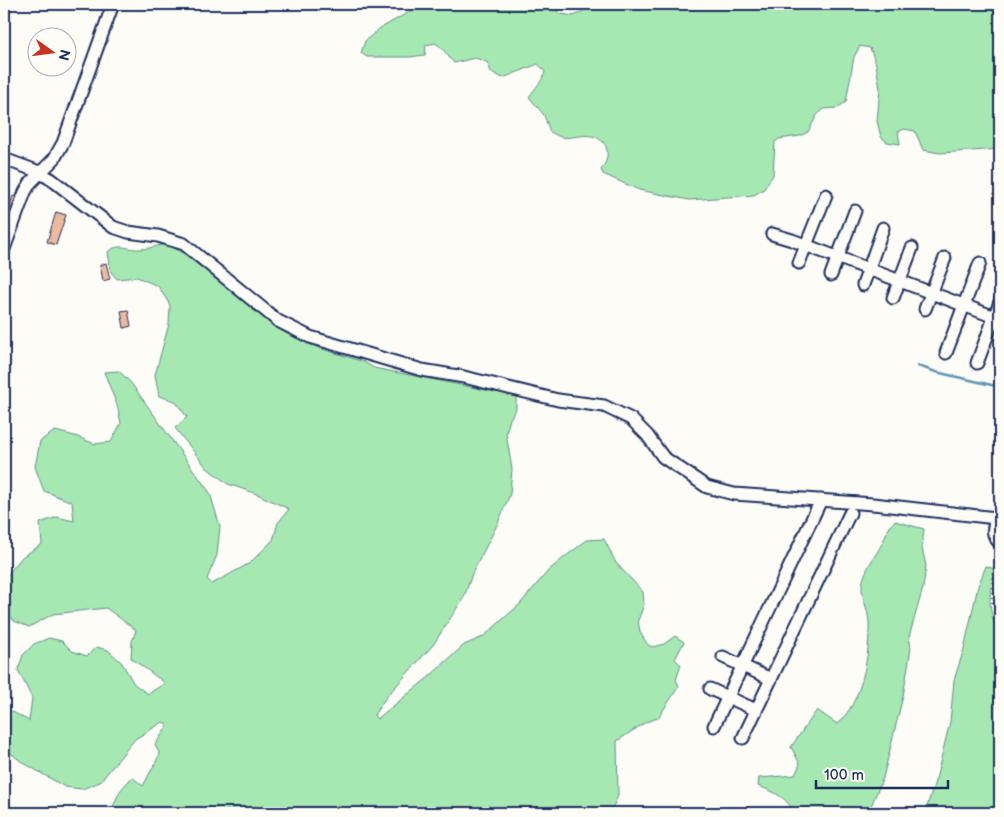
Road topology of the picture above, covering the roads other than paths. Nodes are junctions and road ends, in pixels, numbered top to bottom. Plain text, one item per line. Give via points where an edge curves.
1 (114, 4) edge
2 (4, 159) edge
3 (40, 173) junction
4 (826, 194) dead end
5 (855, 211) dead end
6 (883, 228) dead end
7 (772, 234) dead end
8 (806, 245) junction
9 (912, 248) dead end
10 (4, 249) edge
11 (838, 257) junction
12 (945, 258) dead end
13 (799, 263) dead end
14 (980, 263) dead end
15 (869, 269) junction
16 (831, 275) dead end
17 (899, 281) junction
18 (863, 285) dead end
19 (932, 293) junction
20 (893, 298) dead end
21 (1000, 302) edge
22 (964, 305) junction
23 (925, 309) dead end
24 (997, 318) edge
25 (946, 352) dead end
26 (977, 364) dead end
27 (821, 500) junction
28 (850, 513) dead end
29 (998, 515) edge
30 (1000, 543) edge
31 (723, 657) dead end
32 (743, 666) junction
33 (771, 679) junction
34 (710, 689) dead end
35 (728, 697) junction
36 (756, 710) junction
37 (714, 726) dead end
38 (743, 738) dead end

1 - 3 street via 63,144
2 - 3 street
3 - 10 street via 25,192
3 - 27 street via 114,227 184,244 278,321 310,338 422,370 558,400 604,406 631,419 648,435 663,457 707,487 734,494
4 - 8 street
5 - 11 street
6 - 15 street
7 - 8 street
8 - 11 street
8 - 13 street
9 - 17 street
11 - 15 street
11 - 16 street
12 - 19 street
14 - 22 street
15 - 17 street
15 - 18 street
17 - 19 street
17 - 20 street
19 - 22 street
19 - 23 street
21 - 24 street
22 - 24 street
22 - 25 street
24 - 26 street
27 - 29 street
27 - 32 street
28 - 33 street
29 - 30 street via 992,530
31 - 32 street
32 - 33 street
32 - 35 street
33 - 36 street
34 - 35 street
35 - 36 street
35 - 37 street
36 - 38 street

